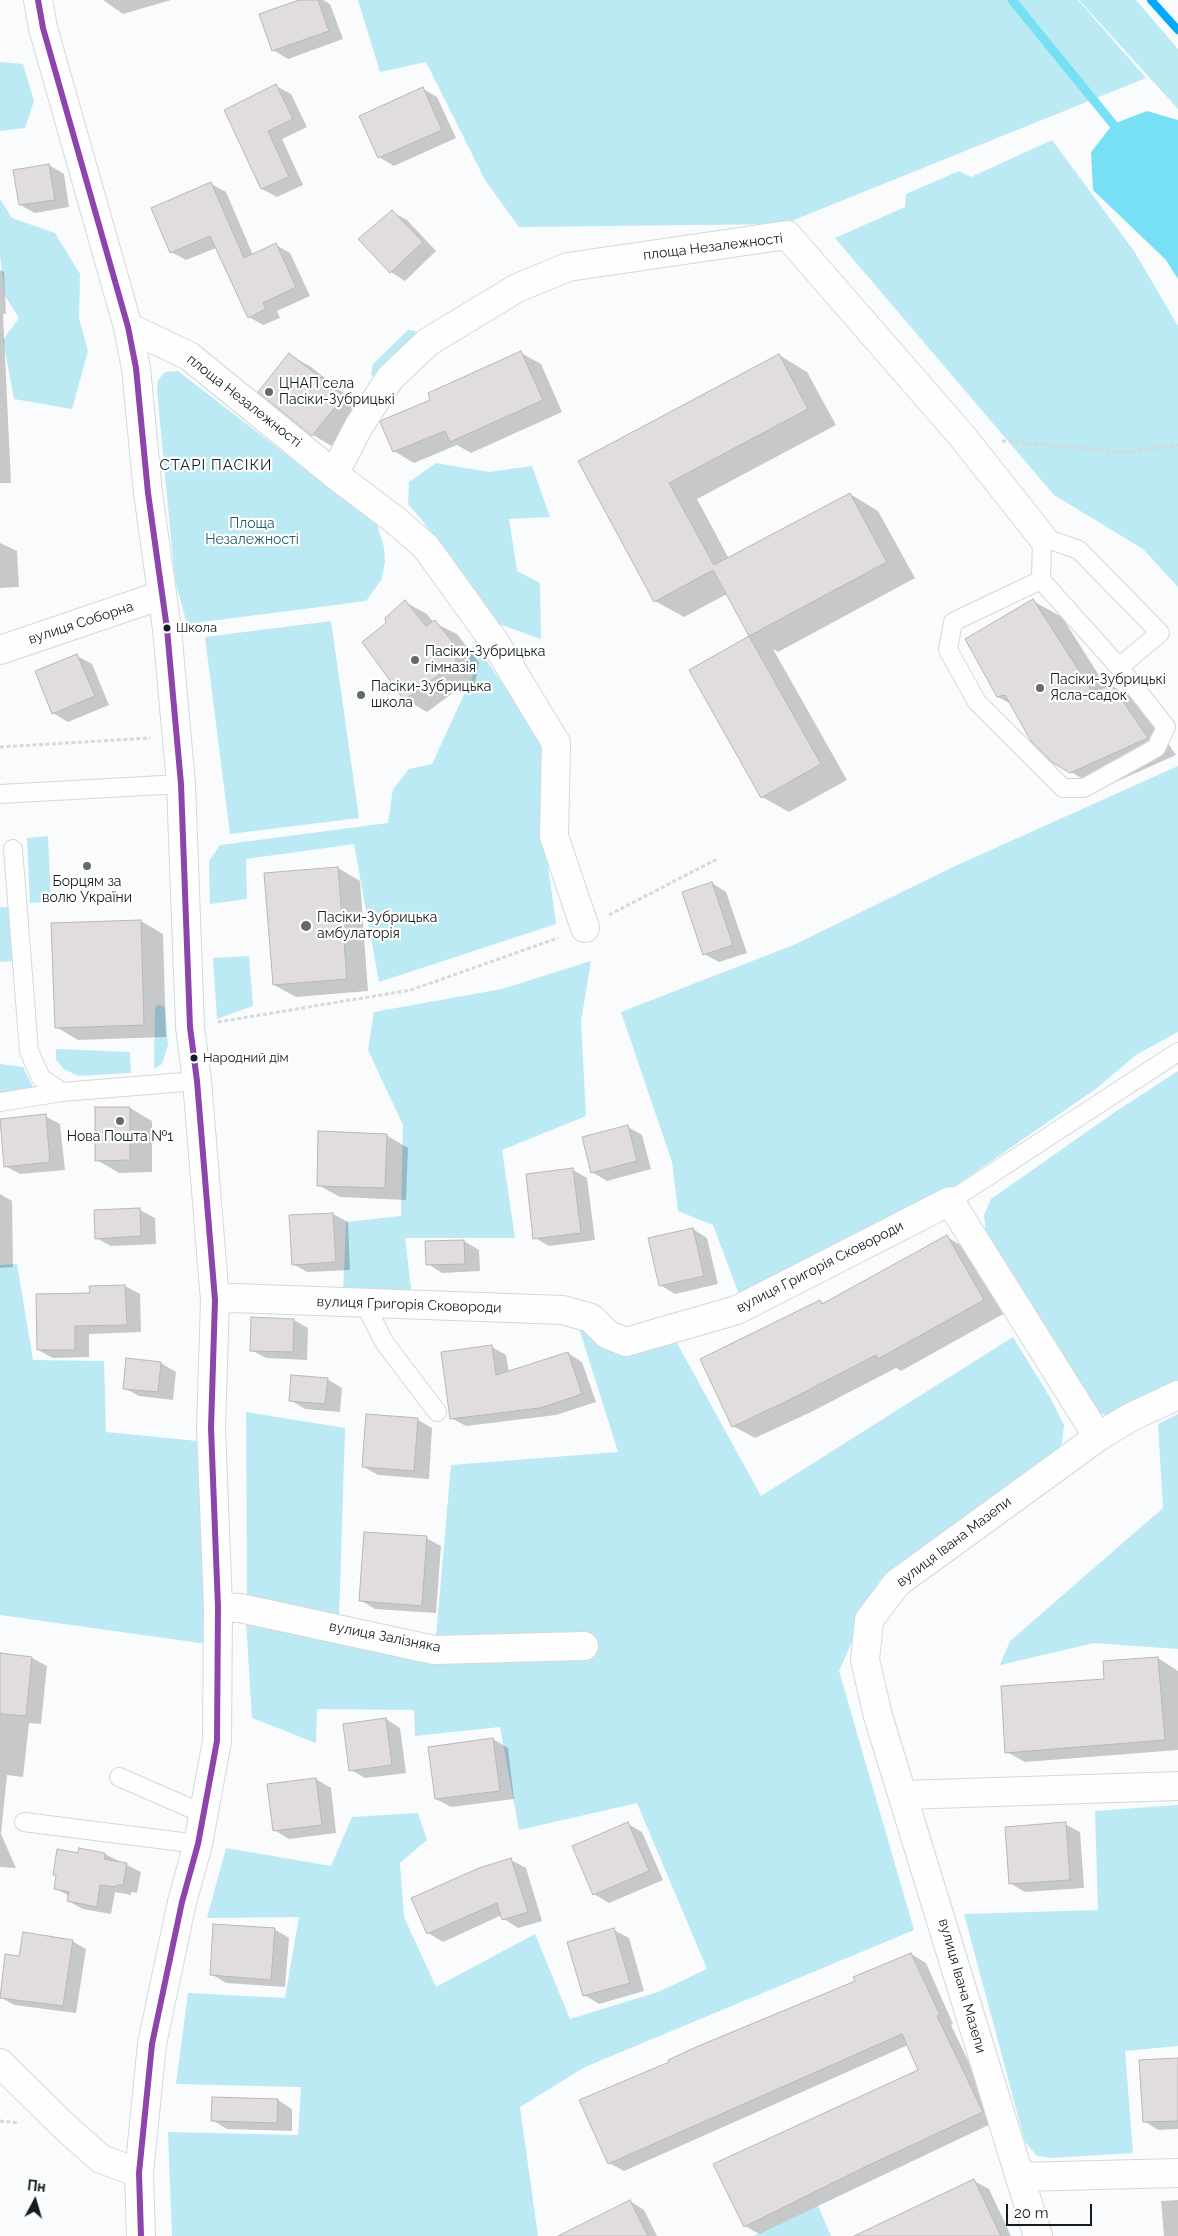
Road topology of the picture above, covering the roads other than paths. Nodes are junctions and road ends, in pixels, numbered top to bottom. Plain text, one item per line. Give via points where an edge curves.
1 (38, 0) edge
2 (128, 327) junction
3 (334, 474) junction
4 (1042, 537) junction
5 (1041, 580) junction
6 (162, 595) junction
7 (0, 650) edge
8 (1119, 666) junction
9 (181, 784) junction
10 (0, 794) edge
11 (13, 849) dead end
12 (585, 928) road end
13 (1178, 1052) edge
14 (197, 1081) junction
15 (62, 1092) junction
16 (0, 1102) edge
17 (950, 1201) junction
18 (215, 1300) junction
19 (365, 1304) junction
20 (1178, 1395) edge
21 (437, 1412) dead end
22 (1098, 1437) junction
23 (218, 1607) junction
24 (584, 1646) dead end
25 (119, 1777) dead end
26 (1178, 1786) edge
27 (904, 1795) junction
28 (204, 1814) junction
29 (24, 1822) dead end
30 (198, 1844) junction
31 (0, 2063) edge
32 (139, 2173) junction
33 (1178, 2173) edge
34 (1020, 2177) junction
35 (140, 2236) edge
36 (1038, 2236) edge

1 - 2 street via 43,28
2 - 3 street, площа Незалежності via 189,356
2 - 6 street via 136,368
3 - 4 street, площа Незалежності via 359,426 390,378 428,342 517,288 568,267 787,235 962,436
3 - 12 street, площа Незалежності via 426,547 496,644 556,743 554,836
4 - 5 lane
4 - 8 lane via 1079,550 1160,633
5 - 8 lane
5 - 8 lane via 953,622 948,650 977,702 1063,788 1084,788 1156,748 1166,727
6 - 7 street, вулиця Соборна
6 - 9 street
9 - 10 lane
9 - 14 street via 190,1027
11 - 15 lane via 30,1050 41,1078
13 - 17 lane, вулиця Григорія Сковороди
14 - 15 lane
14 - 18 street
15 - 16 lane
17 - 19 street, вулиця Григорія Сковороди via 737,1310 626,1342 608,1335 591,1318 563,1310
17 - 22 street
18 - 19 street, вулиця Григорія Сковороди via 234,1298
18 - 23 street via 210,1428
19 - 21 lane via 384,1342
20 - 22 street, вулиця Івана Мазепи
22 - 27 street, вулиця Івана Мазепи via 897,1582 869,1620 865,1660 878,1716
23 - 24 street, вулиця Залізняка via 240,1608 434,1650
23 - 28 street via 217,1741
25 - 28 lane
26 - 27 street
27 - 34 street, вулиця Івана Мазепи
28 - 30 street
29 - 30 lane
30 - 32 street via 182,1902 152,2044
31 - 32 street via 101,2159
32 - 35 street
33 - 34 street
34 - 36 street, вулиця Івана Мазепи

